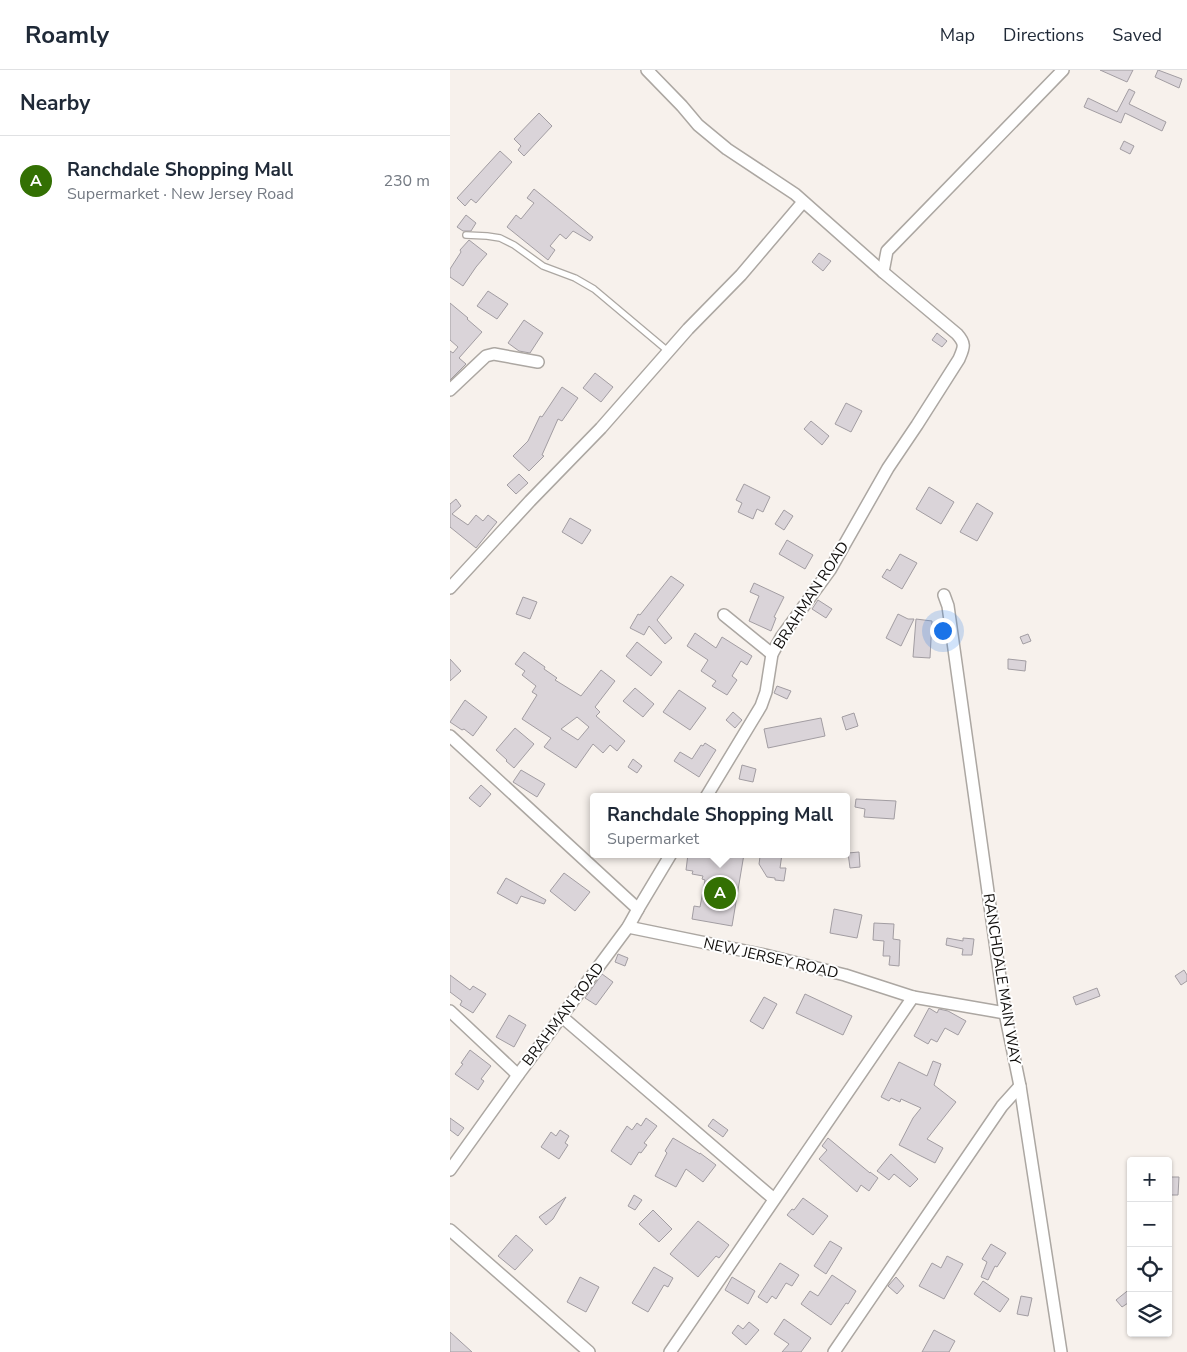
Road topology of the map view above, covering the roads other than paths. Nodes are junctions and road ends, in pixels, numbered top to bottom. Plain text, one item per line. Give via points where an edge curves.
1 (647, 70) edge
2 (1063, 70) edge
3 (803, 202) junction
4 (466, 235) dead end
5 (887, 251) junction
6 (864, 255) junction
7 (882, 272) junction
8 (669, 352) junction
9 (538, 362) dead end
10 (450, 390) edge
11 (450, 588) edge
12 (946, 601) dead end
13 (724, 615) dead end
14 (772, 654) junction
15 (450, 736) edge
16 (708, 793) edge
17 (669, 858) edge
18 (638, 908) junction
19 (628, 927) junction
20 (913, 996) junction
21 (450, 1011) edge
22 (1005, 1013) junction
23 (561, 1016) junction
24 (518, 1075) junction
25 (1020, 1086) junction
26 (450, 1170) edge
27 (774, 1199) junction
28 (450, 1230) edge
29 (588, 1352) edge
30 (670, 1352) edge
31 (834, 1352) edge
32 (1060, 1352) edge

1 - 3 street via 698,125
2 - 5 street
3 - 6 street
3 - 8 street
4 - 8 lane via 500,238 543,266 575,278 594,289
5 - 6 street
5 - 7 street
6 - 7 street
7 - 14 street, BRAHMAN ROAD via 957,334 964,348 888,468 830,570
8 - 11 street
9 - 10 street via 494,354 486,356
12 - 22 street, RANCHDALE MAIN WAY
13 - 14 street
14 - 16 street, BRAHMAN ROAD via 761,706
15 - 18 street
17 - 18 street, BRAHMAN ROAD
18 - 19 street, BRAHMAN ROAD
19 - 20 street, NEW JERSEY ROAD via 765,955
19 - 23 street, BRAHMAN ROAD
20 - 22 street, NEW JERSEY ROAD
20 - 27 street
21 - 24 street
22 - 25 street, RANCHDALE MAIN WAY
23 - 24 street, BRAHMAN ROAD
23 - 27 street
24 - 26 street, BRAHMAN ROAD
25 - 31 street via 1002,1106
25 - 32 street, RANCHDALE MAIN WAY
27 - 30 street
28 - 29 street

